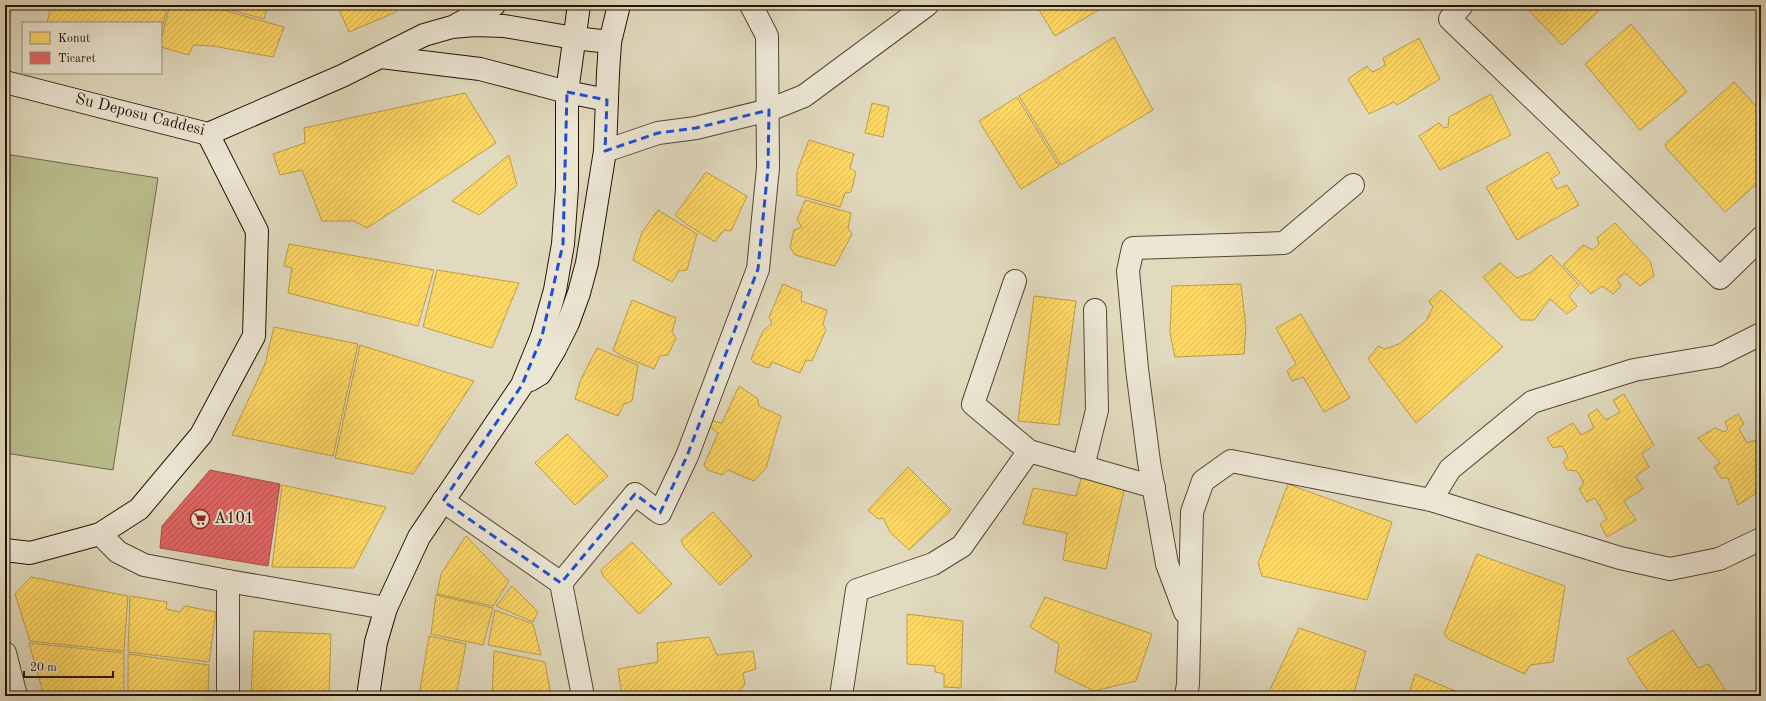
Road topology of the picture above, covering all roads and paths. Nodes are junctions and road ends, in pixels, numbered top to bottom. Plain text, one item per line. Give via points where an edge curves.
1 (494, 5) edge
2 (579, 5) edge
3 (619, 5) edge
4 (750, 5) edge
5 (927, 5) edge
6 (1462, 5) edge
7 (452, 27) junction
8 (574, 38) junction
9 (610, 42) junction
10 (381, 57) junction
11 (5, 82) edge
12 (567, 92) junction
13 (607, 100) junction
14 (768, 110) junction
15 (208, 134) junction
16 (605, 150) junction
17 (1353, 185) dead end
18 (1761, 238) edge
19 (1014, 281) dead end
20 (1095, 310) dead end
21 (1761, 334) edge
22 (522, 385) junction
23 (1029, 452) junction
24 (1083, 467) junction
25 (1154, 487) junction
26 (1431, 500) junction
27 (443, 501) junction
28 (100, 534) junction
29 (1761, 539) edge
30 (5, 550) edge
31 (228, 581) junction
32 (561, 583) junction
33 (386, 608) junction
34 (1190, 624) junction
35 (5, 654) edge
36 (16, 696) edge
37 (228, 696) edge
38 (368, 696) edge
39 (583, 696) edge
40 (841, 696) edge
41 (1186, 696) edge

1 - 7 street
2 - 8 street
3 - 9 street
4 - 14 street via 767,36
5 - 14 street via 804,96
6 - 18 street via 1450,19 1720,278
7 - 8 street, Su Deposu Caddesi via 504,26
7 - 10 street, Su Deposu Caddesi via 424,34
8 - 9 street, Su Deposu Caddesi
8 - 12 street
9 - 13 street
10 - 12 street via 480,69
10 - 15 street, Su Deposu Caddesi
11 - 15 street, Su Deposu Caddesi
12 - 13 street
12 - 22 street via 567,188 563,244 555,290 542,336
13 - 16 street
14 - 16 street via 696,128 658,133
14 - 32 street via 768,168 758,269 687,456 660,513 635,494
15 - 28 street via 257,231 254,336 201,435 139,509
16 - 22 street via 587,263 576,301 559,342 540,374
17 - 25 street via 1284,243 1133,248 1128,271 1137,369
19 - 23 street via 973,404
20 - 24 street via 1097,410
21 - 26 street via 1717,356 1634,370 1532,402 1450,469
22 - 27 street
23 - 24 street
23 - 40 street via 962,546 933,564 857,590
24 - 25 street
25 - 34 street via 1168,564
26 - 29 street via 1620,558 1670,569 1719,559
26 - 34 street via 1231,461 1203,481 1192,512
27 - 32 street
27 - 33 street via 419,536
28 - 30 street via 30,553
28 - 31 street via 118,552 144,565
31 - 33 street
31 - 37 street
32 - 39 street
33 - 38 street via 376,642
34 - 41 street
35 - 36 street

